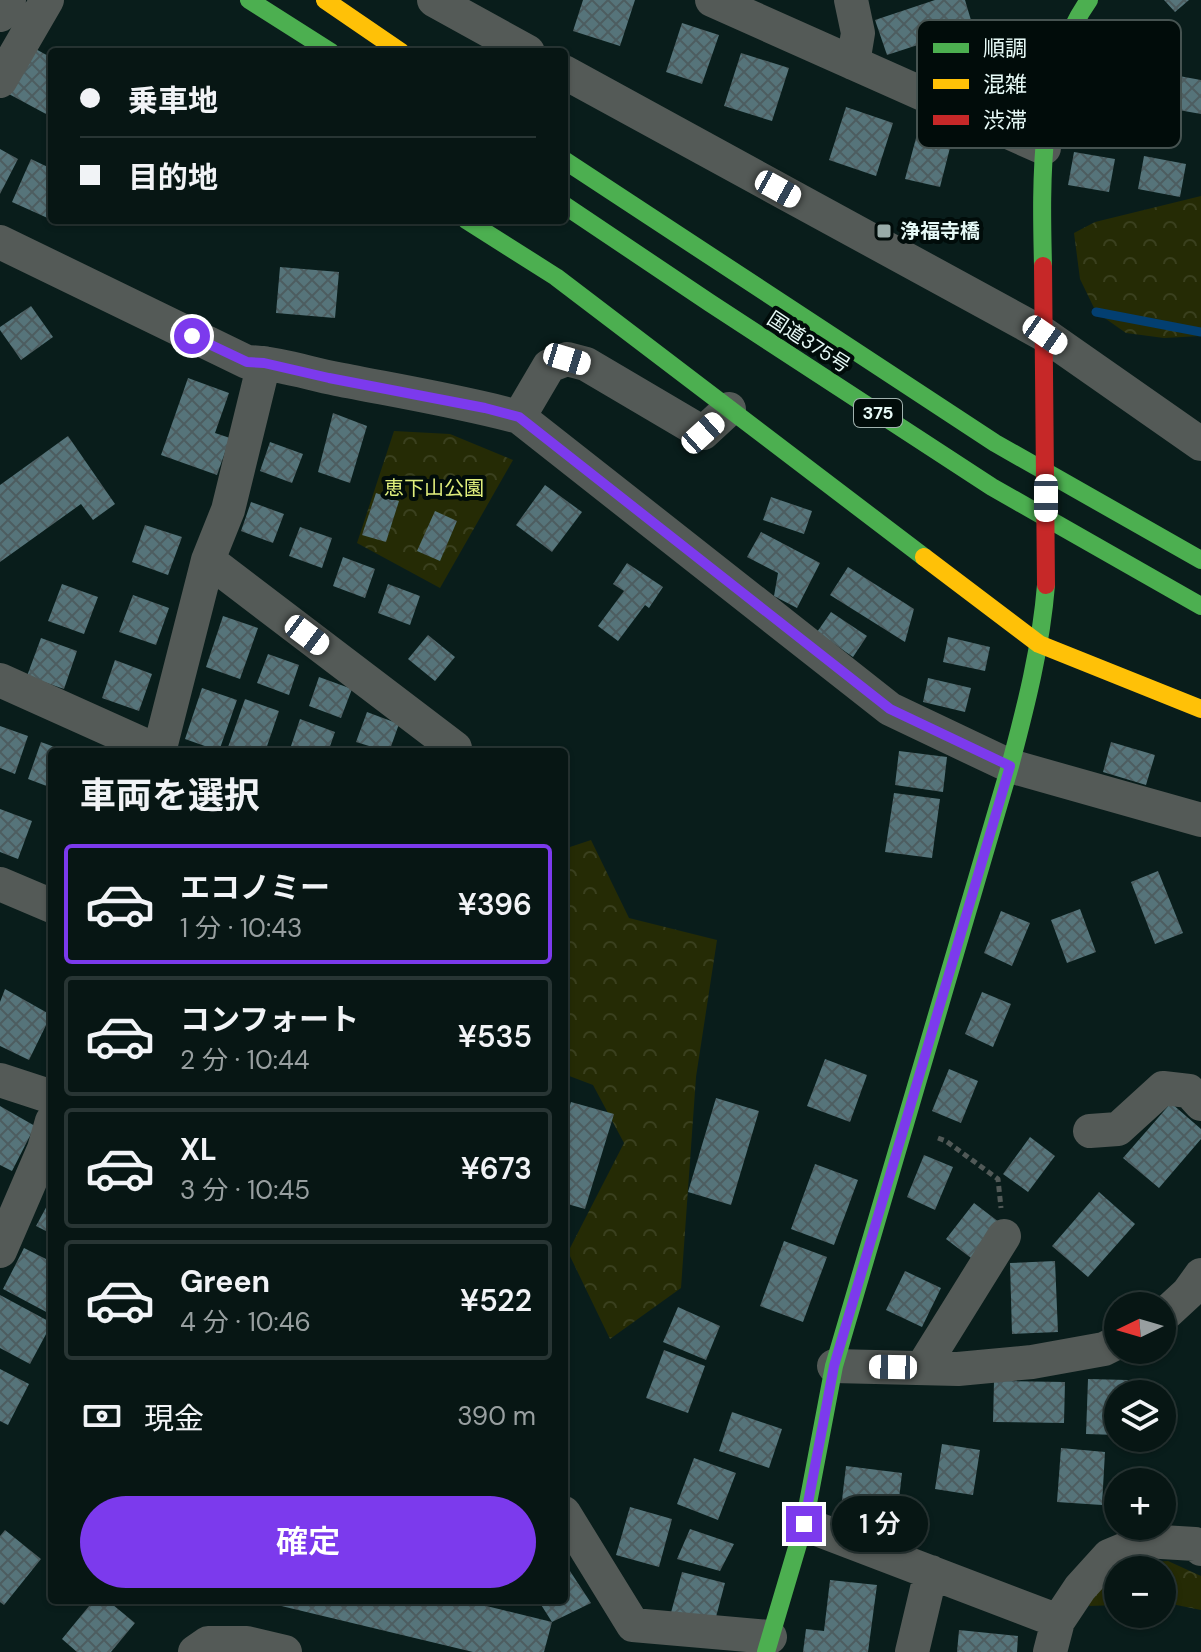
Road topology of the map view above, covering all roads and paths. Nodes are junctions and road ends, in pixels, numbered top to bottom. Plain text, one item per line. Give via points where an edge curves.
1 (9, 0) edge
2 (47, 0) edge
3 (249, 0) edge
4 (325, 0) edge
5 (712, 0) edge
6 (851, 0) edge
7 (455, 5) edge
8 (0, 15) edge
9 (325, 48) edge
10 (395, 48) edge
11 (522, 48) edge
12 (853, 63) junction
13 (568, 74) edge
14 (0, 81) edge
15 (917, 91) edge
16 (1044, 148) edge
17 (568, 163) edge
18 (568, 208) edge
19 (472, 224) edge
20 (0, 242) edge
21 (1045, 335) junction
22 (264, 363) junction
23 (729, 409) junction
24 (519, 417) junction
25 (1201, 444) edge
26 (208, 560) junction
27 (1201, 560) edge
28 (1201, 606) edge
29 (1039, 644) junction
30 (0, 680) edge
31 (1201, 709) edge
32 (150, 748) edge
33 (160, 748) edge
34 (455, 748) edge
35 (1010, 766) junction
36 (1201, 820) edge
37 (0, 884) edge
38 (48, 904) edge
39 (0, 1080) edge
40 (48, 1096) edge
41 (1201, 1104) edge
42 (904, 1126) junction
43 (1090, 1131) dead end
44 (48, 1143) edge
45 (1004, 1236) joint
46 (0, 1251) edge
47 (1201, 1275) edge
48 (1176, 1304) edge
49 (1104, 1349) edge
50 (834, 1366) junction
51 (922, 1368) junction
52 (568, 1519) edge
53 (804, 1524) junction
54 (1201, 1549) edge
55 (931, 1572) junction
56 (1054, 1636) edge
57 (768, 1644) edge
58 (195, 1652) edge
59 (285, 1652) edge
60 (912, 1652) edge

1 - 8 street
2 - 14 street
3 - 9 main road
4 - 10 main road
5 - 12 street
6 - 12 street via 858,33
7 - 11 street
12 - 15 street
13 - 21 street
16 - 21 main road
17 - 27 main road, 国道375号 / 375 via 995,443
18 - 28 main road, 国道375号 / 375 via 992,487
19 - 23 main road via 556,277
20 - 22 street via 247,362
21 - 25 street
21 - 29 main road via 1046,587
22 - 24 street
22 - 26 street via 228,510
23 - 24 street via 703,433 586,364 567,359 549,366
23 - 29 main road
24 - 35 street via 890,709
26 - 33 street
26 - 34 street
29 - 31 main road
29 - 35 main road
30 - 32 street
35 - 36 street
35 - 42 main road
37 - 38 street
39 - 40 street
41 - 43 street via 1189,1091 1163,1088 1118,1129
42 - 45 path via 946,1141 998,1179
42 - 50 main road
44 - 46 street
45 - 51 street
47 - 48 street
49 - 51 street via 1032,1362
50 - 51 street
50 - 53 main road
52 - 57 street via 633,1625
53 - 55 street
53 - 57 main road
54 - 56 street via 1195,1544 1145,1541 1109,1556 1080,1588
55 - 56 street
55 - 60 street
58 - 59 street via 208,1643 247,1643

